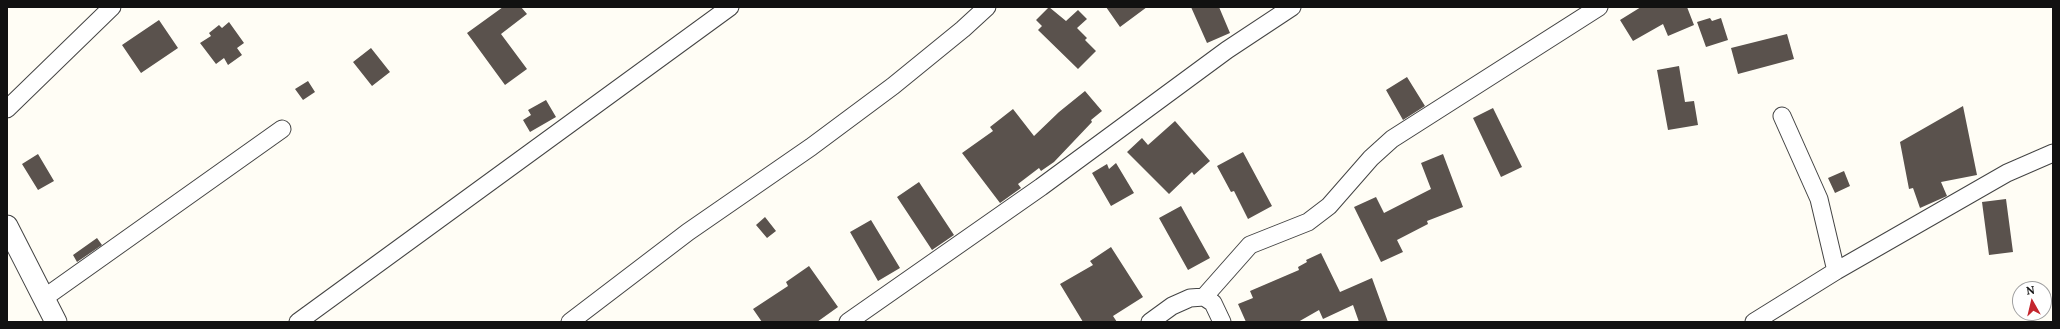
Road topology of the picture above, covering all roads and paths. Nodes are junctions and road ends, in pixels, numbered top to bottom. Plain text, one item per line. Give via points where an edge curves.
1 (112, 7) edge
2 (987, 7) edge
3 (1292, 7) edge
4 (1599, 7) edge
5 (725, 8) edge
6 (7, 109) edge
7 (1782, 116) dead end
8 (282, 129) dead end
9 (2053, 153) edge
10 (7, 226) edge
11 (1836, 271) junction
12 (1204, 297) junction
13 (44, 298) junction
14 (56, 322) edge
15 (298, 322) edge
16 (570, 322) edge
17 (848, 322) edge
18 (1150, 322) edge
19 (1222, 322) edge
20 (1754, 322) edge

1 - 6 street
2 - 16 street via 887,90 811,147 688,232
3 - 17 street via 1227,50 1041,187
4 - 12 street via 1392,139 1371,158 1330,206 1308,222 1250,245
5 - 15 street
7 - 11 street via 1819,199
8 - 13 street
9 - 11 street via 2008,173
10 - 13 street
11 - 20 street
12 - 18 street via 1190,298 1172,306
12 - 19 street via 1213,303
13 - 14 street

